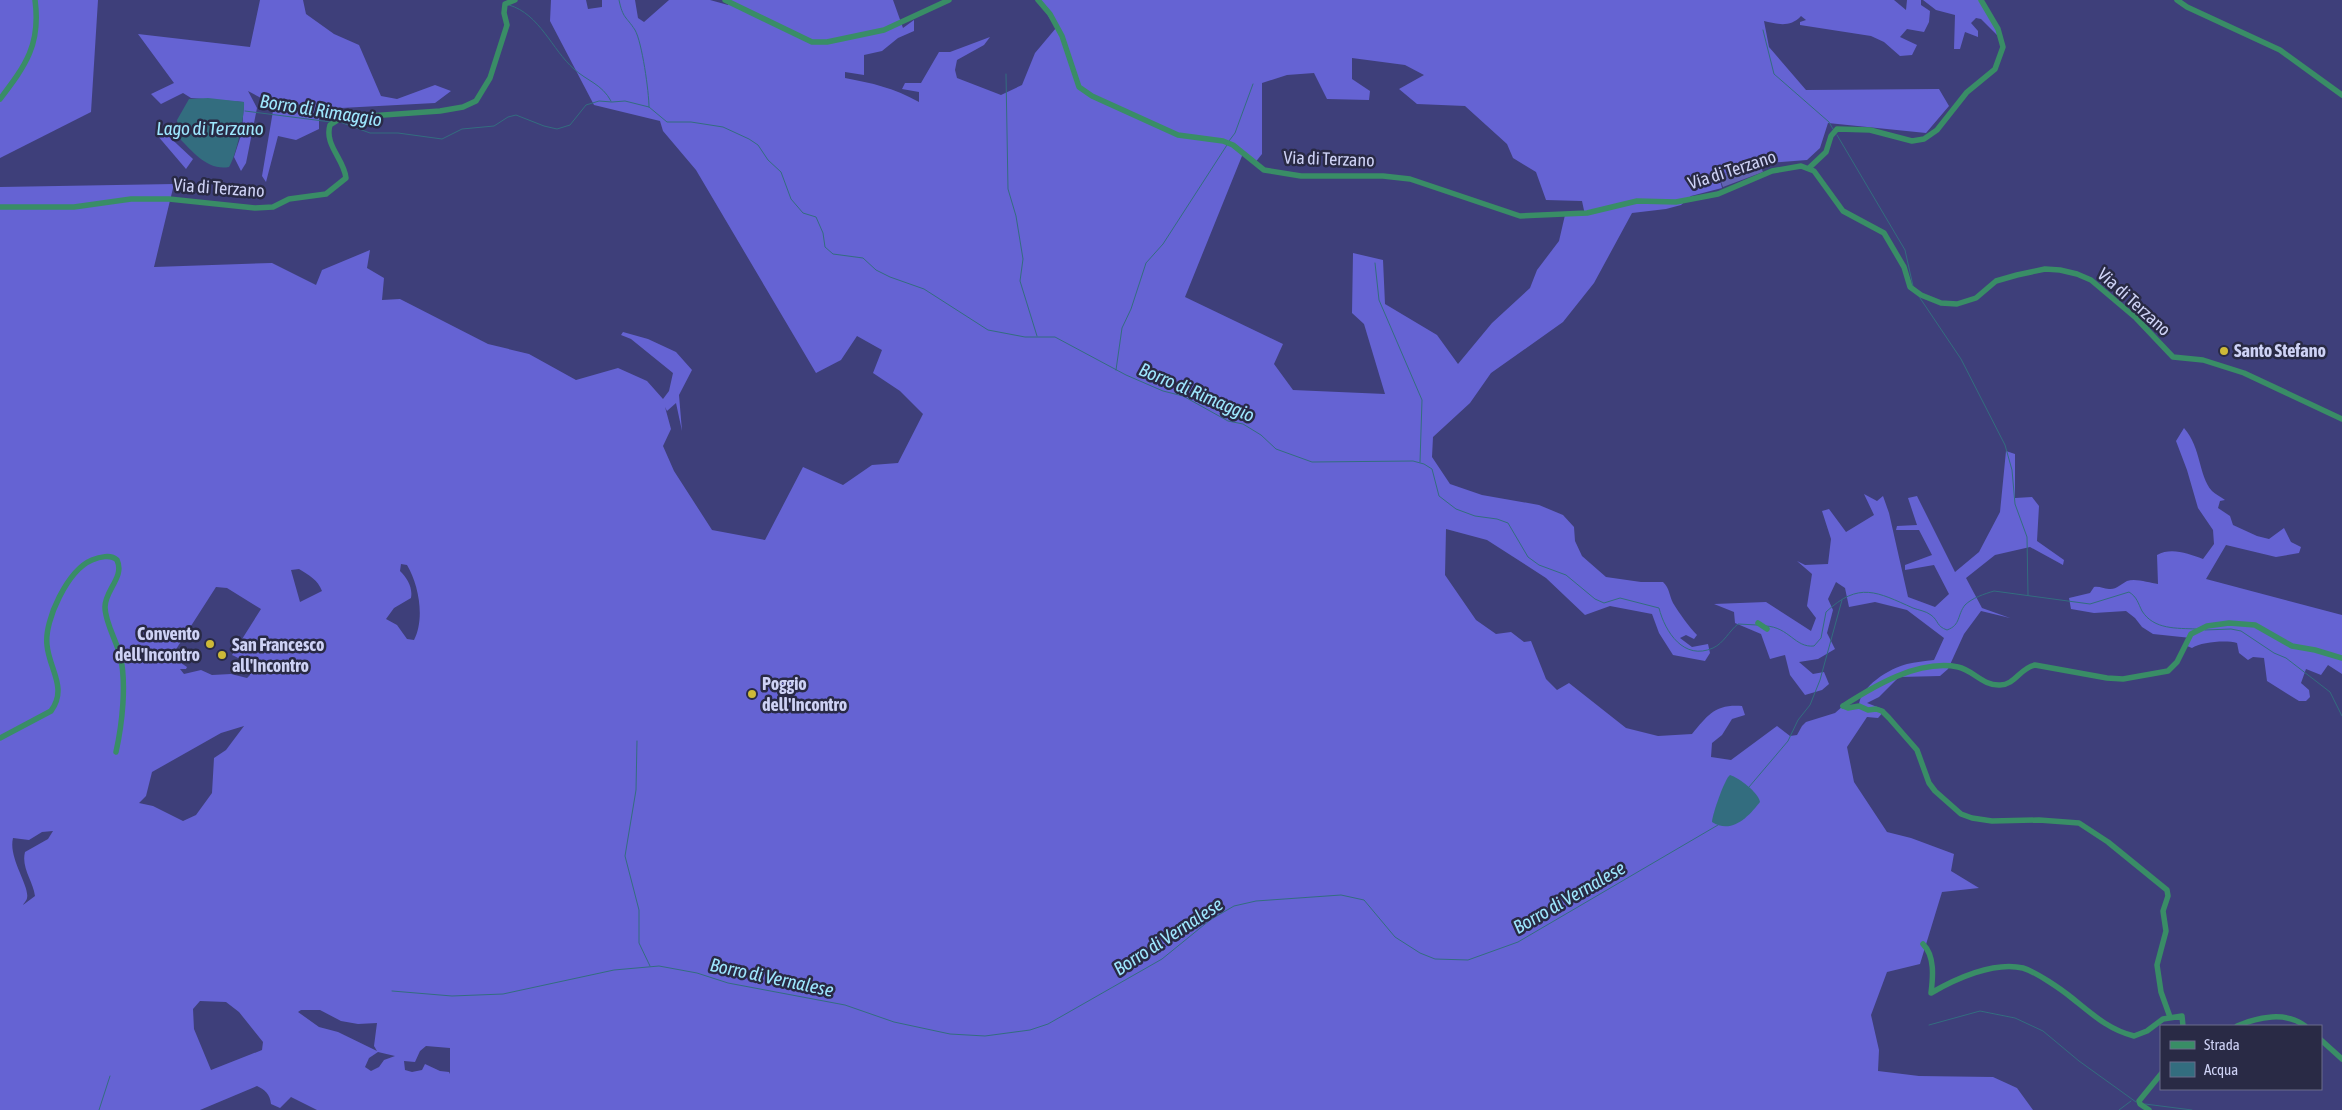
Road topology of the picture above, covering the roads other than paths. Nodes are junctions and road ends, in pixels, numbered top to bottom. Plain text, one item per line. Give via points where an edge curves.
1 (35, 0) edge
2 (515, 0) edge
3 (725, 0) edge
4 (950, 0) edge
5 (1038, 0) edge
6 (1981, 0) edge
7 (2177, 0) edge
8 (2342, 95) edge
9 (0, 100) edge
10 (1809, 168) junction
11 (0, 207) edge
12 (2342, 419) edge
13 (1758, 623) dead end
14 (1767, 628) dead end
15 (2342, 658) edge
16 (0, 738) edge
17 (116, 752) dead end
18 (1923, 944) dead end
19 (2170, 1017) junction
20 (2184, 1025) edge
21 (2241, 1025) edge
22 (2304, 1025) edge
23 (2322, 1041) edge
24 (2342, 1059) edge
25 (2160, 1075) edge
26 (2149, 1110) edge

1 - 9 street via 36,37 27,59
2 - 11 street, Via di Terzano via 505,4 507,25 490,78 476,101 440,111 342,118 330,125 331,144 346,178 326,194 256,208 131,198 74,207
3 - 4 street via 812,42 827,42 884,30
5 - 10 street, Via di Terzano via 1062,36 1079,87 1178,135 1233,145 1264,170 1288,175 1410,179 1520,216 1533,216 1587,213 1637,201 1676,202 1718,194 1772,171 1801,166
6 - 10 street via 1998,29 2003,47 1993,70 1961,98 1937,130 1924,139 1912,141 1870,130 1837,129 1832,132 1826,152
7 - 8 street via 2280,50
10 - 12 street, Via di Terzano via 1844,211 1884,233 1904,267 1910,287 1921,295 1941,303 1956,304 1976,298 1996,282 2017,275 2045,270 2077,274 2091,280 2136,318 2173,357 2203,360 2244,373
13 - 14 street
15 - 19 street via 2292,646 2255,625 2229,623 2207,626 2191,634 2178,662 2168,672 2123,679 2035,665 2025,668 2007,684 1998,686 1957,667 1924,668 1903,673 1843,706 1882,711 1917,750 1935,791 1962,814 1992,821 2080,823 2167,890 2163,911 2166,931 2157,965 2161,992
16 - 17 street via 55,706 59,689 46,636 51,618 76,571 94,558 109,556 117,560 119,569 118,577 108,592 105,609 122,663
18 - 19 street via 1928,948 1931,959 1931,993 1969,974 2017,968 2029,971 2060,989 2118,1032 2134,1036
19 - 20 street via 2182,1016
21 - 22 street via 2265,1017 2297,1020
23 - 24 street
25 - 26 street via 2139,1101

